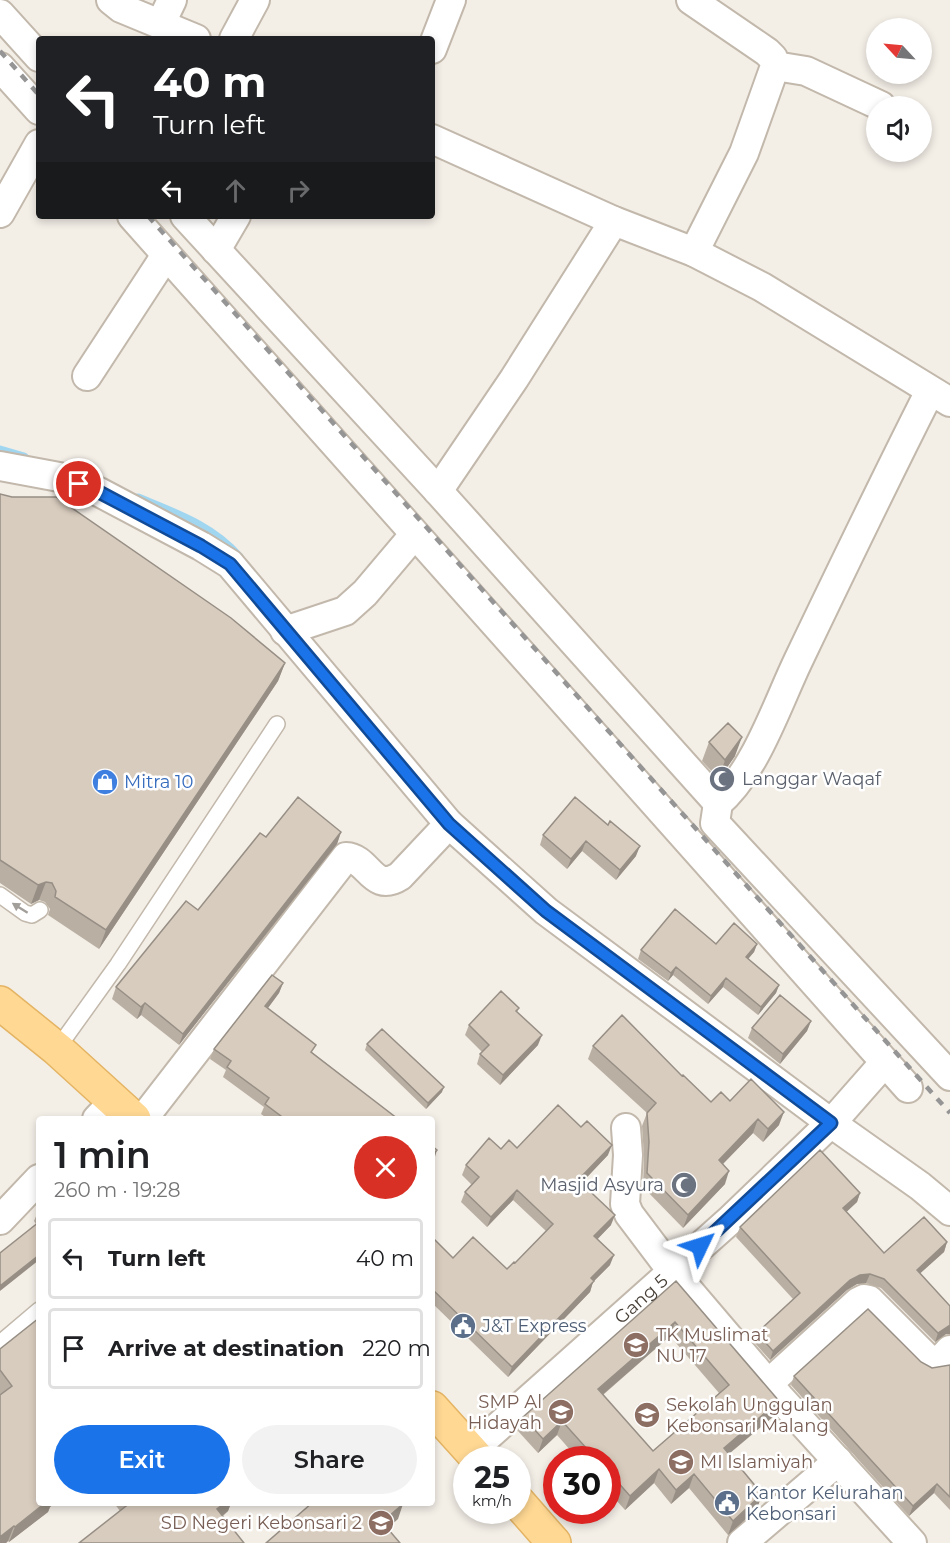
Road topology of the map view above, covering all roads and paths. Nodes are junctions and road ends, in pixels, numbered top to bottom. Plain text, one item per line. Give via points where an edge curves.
1 (111, 0) edge
2 (255, 0) edge
3 (451, 0) edge
4 (691, 0) edge
5 (167, 12) edge
6 (0, 14) edge
7 (193, 36) edge
8 (236, 36) edge
9 (435, 41) edge
10 (36, 54) edge
11 (775, 66) junction
12 (0, 67) edge
13 (866, 99) edge
14 (36, 107) edge
15 (435, 141) edge
16 (36, 149) edge
17 (0, 213) edge
18 (135, 219) edge
19 (188, 219) edge
20 (234, 219) edge
21 (614, 220) junction
22 (216, 249) junction
23 (694, 252) junction
24 (166, 255) junction
25 (87, 376) dead end
26 (940, 397) edge
27 (0, 466) edge
28 (438, 490) junction
29 (414, 535) junction
30 (294, 628) junction
31 (277, 724) dead end
32 (718, 803) junction
33 (449, 824) junction
34 (0, 895) edge
35 (40, 910) edge
36 (0, 1003) edge
37 (57, 1049) junction
38 (885, 1062) junction
39 (950, 1076) edge
40 (908, 1088) dead end
41 (115, 1113) edge
42 (145, 1116) edge
43 (836, 1117) junction
44 (626, 1128) dead end
45 (36, 1182) edge
46 (950, 1211) edge
47 (0, 1220) edge
48 (672, 1270) junction
49 (36, 1313) edge
50 (0, 1343) edge
51 (950, 1350) edge
52 (768, 1384) junction
53 (435, 1411) edge
54 (467, 1446) edge
55 (485, 1446) edge
56 (838, 1461) junction
57 (531, 1517) edge
58 (902, 1539) edge
59 (554, 1543) edge
60 (742, 1543) edge

1 - 5 street via 121,8
2 - 8 street
3 - 9 street
4 - 11 street via 767,52
5 - 7 street
6 - 10 street
11 - 13 street via 806,71
11 - 23 street via 744,153
12 - 14 street
15 - 21 street
16 - 17 street
18 - 24 street
19 - 22 street
20 - 22 street
21 - 23 street
21 - 28 street via 514,380
22 - 28 street
23 - 26 street via 762,287
24 - 25 street
24 - 29 street
26 - 32 street via 873,502 763,738 739,782
27 - 30 street via 59,477 99,492 201,546 230,564
28 - 32 street
29 - 30 street via 345,611
29 - 38 street
30 - 33 street
31 - 37 lane
32 - 39 street via 715,823
33 - 42 street via 391,881 379,880 353,858 346,857
33 - 43 street via 546,911
35 -> 34 lane via 32,915 25,913
36 - 37 main road
37 - 41 main road
38 - 40 street
38 - 43 street, Gang 5
43 - 46 street
43 - 48 street, Gang 5 via 729,1221
44 - 48 street via 625,1203 629,1214
45 - 47 street
48 - 52 street
48 - 55 street, Gang 5
49 - 50 lane
51 - 52 street via 940,1360 929,1360 864,1299
52 - 56 street
53 - 54 main road
56 - 58 street
56 - 60 street
57 - 59 main road

